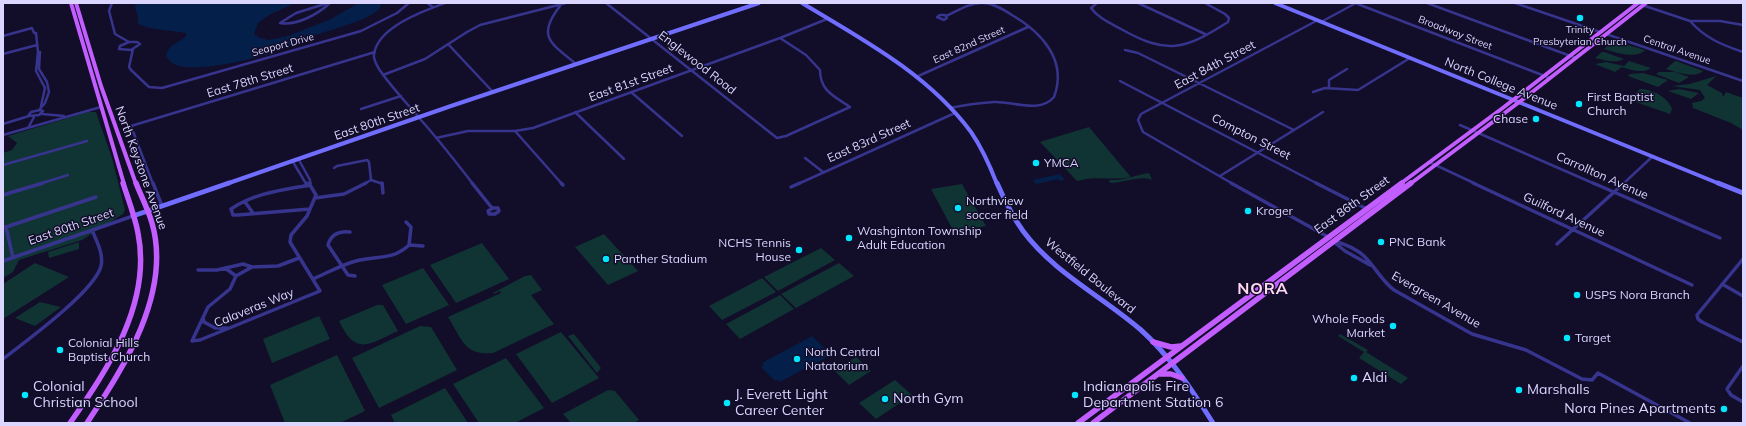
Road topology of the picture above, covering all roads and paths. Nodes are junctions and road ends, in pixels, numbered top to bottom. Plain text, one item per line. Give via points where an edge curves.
1 (71, 3) edge
2 (76, 3) edge
3 (112, 3) edge
4 (329, 3) edge
5 (409, 3) edge
6 (427, 3) edge
7 (444, 3) edge
8 (566, 3) edge
9 (606, 3) edge
10 (759, 3) edge
11 (802, 3) edge
12 (1096, 3) edge
13 (1138, 3) edge
14 (1204, 3) edge
15 (1275, 3) edge
16 (1356, 3) edge
17 (1427, 3) edge
18 (1515, 3) edge
19 (1637, 3) edge
20 (984, 4) edge
21 (1644, 4) edge
22 (561, 5) junction
23 (433, 7) junction
24 (946, 16) dead end
25 (827, 19) junction
26 (1690, 20) junction
27 (1319, 21) junction
28 (1743, 25) edge
29 (1028, 27) junction
30 (1600, 32) junction
31 (1205, 34) junction
32 (1606, 34) junction
33 (3, 35) edge
34 (780, 38) junction
35 (652, 39) junction
36 (129, 42) junction
37 (448, 44) junction
38 (37, 45) junction
39 (133, 49) junction
40 (1125, 50) dead end
41 (375, 52) junction
42 (1743, 52) edge
43 (3, 54) edge
44 (1570, 56) junction
45 (1410, 58) junction
46 (1576, 58) junction
47 (576, 64) junction
48 (1347, 69) dead end
49 (692, 70) junction
50 (383, 75) junction
51 (1544, 76) junction
52 (916, 77) junction
53 (1550, 78) junction
54 (1120, 81) dead end
55 (1743, 81) edge
56 (1199, 83) junction
57 (1329, 87) junction
58 (493, 92) junction
59 (631, 92) junction
60 (1313, 92) dead end
61 (401, 96) junction
62 (1513, 100) junction
63 (1520, 102) junction
64 (1163, 103) junction
65 (100, 107) junction
66 (950, 108) junction
67 (361, 109) dead end
68 (39, 110) junction
69 (575, 112) junction
70 (1323, 112) dead end
71 (955, 113) junction
72 (42, 114) junction
73 (29, 116) junction
74 (34, 117) junction
75 (66, 117) junction
76 (420, 117) junction
77 (3, 124) edge
78 (1460, 125) dead end
79 (131, 126) joint
80 (28, 128) junction
81 (1294, 130) junction
82 (515, 131) junction
83 (1476, 131) junction
84 (1144, 134) joint
85 (3, 136) edge
86 (682, 136) dead end
87 (436, 138) junction
88 (87, 141) dead end
89 (1258, 152) junction
90 (1652, 156) junction
91 (805, 158) dead end
92 (624, 159) dead end
93 (299, 160) junction
94 (293, 162) junction
95 (1429, 162) junction
96 (3, 165) edge
97 (1436, 165) junction
98 (334, 168) dead end
99 (824, 172) junction
100 (68, 175) dead end
101 (1220, 176) junction
102 (371, 180) junction
103 (563, 184) dead end
104 (310, 185) junction
105 (791, 187) dead end
106 (1614, 192) junction
107 (383, 193) dead end
108 (1743, 193) edge
109 (3, 195) edge
110 (96, 197) dead end
111 (315, 198) junction
112 (245, 202) junction
113 (162, 206) junction
114 (492, 208) dead end
115 (1366, 208) junction
116 (310, 209) junction
117 (148, 211) junction
118 (1372, 212) junction
119 (253, 213) junction
120 (134, 216) junction
121 (406, 222) dead end
122 (5, 227) edge
123 (1573, 229) junction
124 (92, 230) junction
125 (350, 232) dead end
126 (1328, 236) junction
127 (1720, 238) dead end
128 (1333, 241) junction
129 (1558, 244) dead end
130 (409, 245) junction
131 (423, 246) dead end
132 (13, 258) junction
133 (299, 258) junction
134 (1743, 259) edge
135 (3, 261) edge
136 (252, 267) junction
137 (343, 267) junction
138 (225, 268) junction
139 (198, 270) dead end
140 (236, 276) junction
141 (355, 276) dead end
142 (313, 279) junction
143 (1722, 284) junction
144 (1692, 285) dead end
145 (1743, 296) edge
146 (203, 316) junction
147 (234, 326) junction
148 (1153, 342) junction
149 (1743, 342) edge
150 (1182, 346) junction
151 (1166, 357) junction
152 (3, 359) edge
153 (1171, 364) junction
154 (1743, 366) edge
155 (1158, 374) junction
156 (1182, 378) junction
157 (1743, 402) edge
158 (70, 423) edge
159 (86, 423) edge
160 (1078, 423) edge
161 (1093, 423) edge
162 (1213, 423) edge
163 (1690, 423) edge

1 - 65 main road, North Keystone Avenue
2 - 117 main road, North Keystone Avenue via 91,55
3 - 36 street via 109,10 114,33
4 - 4 street via 300,21 288,25 280,24 310,7
5 - 39 street, Seaport Drive via 397,13 361,31 166,87 148,86 130,69
6 - 23 street
7 - 23 street
8 - 22 street
9 - 35 street, Englewood Road
10 - 35 street, East 80th Street
11 - 25 street, Westfield Boulevard
12 - 31 street via 1091,8 1094,14 1146,41 1168,47 1182,45
13 - 31 street
14 - 31 street via 1225,14 1229,19
15 - 27 street, North College Avenue
16 - 27 street, East 84th Street
16 - 51 street, Broadway Street
17 - 44 street
18 - 30 street, Central Avenue
19 - 21 street
19 - 30 main road, East 86th Street
20 - 24 street via 974,5
20 - 29 street via 994,6
21 - 26 street
21 - 32 main road, East 86th Street
22 - 37 street via 488,22
22 - 47 street via 548,23 546,34 552,43
23 - 41 street via 393,28
25 - 34 street, East 81st Street
25 - 52 street, Westfield Boulevard
26 - 28 street
26 - 42 street via 1697,30 1707,37
27 - 45 street, North College Avenue
27 - 56 street, East 84th Street
29 - 52 street, East 82nd Street
29 - 66 street via 1047,44 1054,62 1058,82 1053,99 1033,106 995,102
30 - 32 street, Central Avenue
30 - 44 main road, East 86th Street
32 - 46 main road, East 86th Street
32 - 55 street, Central Avenue
33 - 38 street via 32,28
34 - 49 street, East 81st Street
34 - 49 street, Englewood Road via 807,56 820,70 820,80 824,88 850,107 777,138
35 - 47 street, East 80th Street
35 - 49 street, Englewood Road
36 - 39 street via 140,43
36 - 39 street via 119,49
37 - 50 street via 422,61
37 - 58 street
38 - 43 street
38 - 68 street via 36,71 45,88
40 - 56 street via 1138,53
41 - 50 street via 377,64
41 - 79 street, East 78th Street
44 - 46 street
44 - 51 main road, East 86th Street
45 - 57 street via 1358,90
45 - 62 street, North College Avenue
46 - 53 main road, East 86th Street
47 - 58 street, East 80th Street
48 - 57 street via 1329,80
49 - 59 street, East 81st Street
50 - 61 street
51 - 53 street, Broadway Street
51 - 62 main road, East 86th Street
52 - 66 street, Westfield Boulevard
53 - 63 main road, East 86th Street
54 - 64 street, Compton Street
56 - 64 street, East 84th Street
56 - 81 street
57 - 60 street
58 - 76 street, East 80th Street
59 - 69 street, East 81st Street
59 - 86 street
61 - 67 street
61 - 76 street
62 - 63 street, North College Avenue
62 - 83 main road, East 86th Street
63 - 83 main road, East 86th Street
63 - 90 street, North College Avenue
64 - 84 street, East 84th Street via 1139,117
64 - 89 street, Compton Street
65 - 75 street
65 - 120 main road, North Keystone Avenue
66 - 71 street, Westfield Boulevard
68 - 72 street via 43,111
68 - 73 street via 30,113
69 - 82 street, East 81st Street via 533,128
69 - 92 street
70 - 81 street
71 - 99 street, East 83rd Street
71 - 148 street, Westfield Boulevard via 979,145 1013,216 1026,235 1052,261
72 - 74 street
72 - 75 street
73 - 74 street
73 - 77 street
74 - 80 street
75 - 80 street
76 - 87 street
76 - 93 street, East 80th Street
78 - 83 street, Carrollton Avenue
79 - 113 street, North Keystone Avenue
80 - 85 street
81 - 89 street
82 - 87 street, East 81st Street via 477,130
82 - 103 street
83 - 95 main road, East 86th Street
83 - 97 main road, East 86th Street
83 - 106 street, Carrollton Avenue
84 - 101 street, Evergreen Avenue
87 - 114 street
88 - 96 street
89 - 101 street
89 - 115 street, Compton Street
90 - 106 street
90 - 108 street, North College Avenue
91 - 99 street
93 - 94 street, East 80th Street
93 - 104 street via 310,180
94 - 104 street via 305,182
94 - 113 street, East 80th Street
95 - 97 street, Guilford Avenue
95 - 115 main road, East 86th Street
97 - 118 main road, East 86th Street
97 - 123 street, Guilford Avenue
98 - 102 street via 367,160 370,162 368,171
99 - 105 street, East 83rd Street
100 - 109 street
101 - 126 street, Evergreen Avenue
102 - 107 street via 383,183
102 - 111 street via 344,194
104 - 111 street
104 - 112 street
106 - 123 street
106 - 127 street, Carrollton Avenue
110 - 122 street
111 - 116 street
112 - 119 street
112 - 119 street via 233,207 230,212 234,215
113 - 117 street, East 80th Street
115 - 118 street, Compton Street
115 - 126 main road, East 86th Street
116 - 119 street
116 - 133 street via 290,238
117 - 120 street, East 80th Street
117 - 159 main road, North Keystone Avenue via 154,229 157,253 155,280 147,312 124,364
118 - 128 main road, East 86th Street
120 - 124 street, East 80th Street
120 - 158 main road, North Keystone Avenue via 140,240 141,268 131,313 110,362
121 - 130 street via 411,227
122 - 132 street
123 - 129 street
123 - 144 street, Guilford Avenue
124 - 132 street, East 80th Street
124 - 152 street via 101,263 95,279
125 - 137 street via 337,234 328,243
126 - 128 street, Evergreen Avenue
126 - 150 main road, East 86th Street
128 - 153 main road, East 86th Street
128 - 163 street, Evergreen Avenue via 1341,249 1370,265 1384,283 1394,290 1472,334 1526,350 1582,379 1592,380 1598,374
130 - 131 street
130 - 137 street via 392,256 363,258
132 - 135 street, East 80th Street
133 - 136 street via 281,265
133 - 142 street
134 - 143 street
136 - 138 street via 243,264
136 - 140 street
137 - 141 street via 349,275
137 - 142 street
138 - 139 street
138 - 140 street
140 - 146 street via 230,288 209,306
142 - 147 street, Calaveras Way via 320,291
143 - 145 street
143 - 149 street via 1697,315 1698,318
146 - 147 street via 204,322 209,326 219,329
146 - 147 street, Calaveras Way via 192,339 194,341
148 - 150 main road via 1171,347
148 - 151 street, Westfield Boulevard
150 - 151 main road, East 86th Street
151 - 153 street, Westfield Boulevard
151 - 160 main road, East 86th Street
153 - 155 main road, East 86th Street
153 - 156 street, Westfield Boulevard
154 - 157 street via 1726,389
155 - 156 main road via 1171,374
155 - 161 main road, East 86th Street
156 - 162 street, Westfield Boulevard

